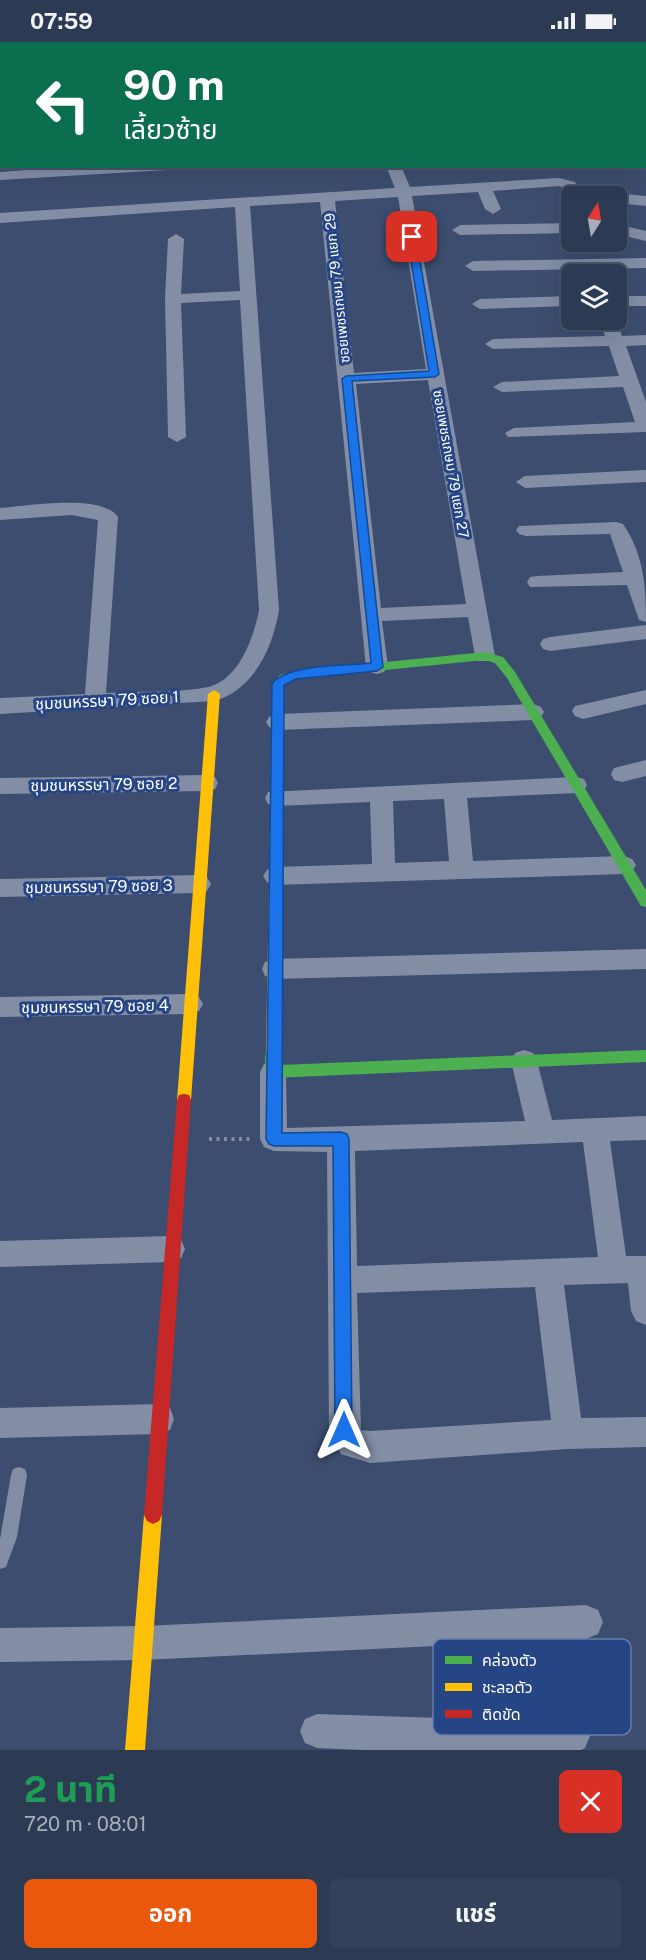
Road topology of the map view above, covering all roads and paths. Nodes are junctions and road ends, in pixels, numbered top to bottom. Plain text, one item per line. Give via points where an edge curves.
1 (134, 168) edge
2 (394, 168) edge
3 (0, 176) edge
4 (570, 186) edge
5 (484, 187) junction
6 (404, 191) junction
7 (327, 196) junction
8 (627, 199) edge
9 (646, 201) edge
10 (242, 202) junction
11 (493, 209) dead end
12 (0, 218) edge
13 (561, 228) edge
14 (460, 230) dead end
15 (627, 232) edge
16 (646, 236) edge
17 (176, 239) dead end
18 (590, 263) edge
19 (646, 263) edge
20 (473, 266) dead end
21 (248, 295) junction
22 (173, 299) junction
23 (627, 301) edge
24 (646, 301) edge
25 (561, 302) edge
26 (480, 304) dead end
27 (612, 330) edge
28 (615, 340) junction
29 (646, 340) edge
30 (493, 344) dead end
31 (435, 374) junction
32 (346, 379) junction
33 (630, 381) junction
34 (502, 387) dead end
35 (646, 427) edge
36 (514, 433) dead end
37 (177, 437) dead end
38 (646, 476) edge
39 (525, 482) dead end
40 (0, 513) edge
41 (526, 530) dead end
42 (537, 582) dead end
43 (642, 596) edge
44 (477, 610) junction
45 (372, 615) junction
46 (646, 632) edge
47 (550, 644) dead end
48 (485, 656) junction
49 (377, 667) junction
50 (214, 694) junction
51 (646, 698) edge
52 (95, 700) junction
53 (0, 706) edge
54 (583, 711) dead end
55 (533, 712) junction
56 (277, 722) junction
57 (646, 768) edge
58 (622, 774) dead end
59 (207, 783) junction
60 (576, 784) junction
61 (0, 786) edge
62 (455, 790) junction
63 (381, 793) junction
64 (276, 798) junction
65 (624, 865) junction
66 (462, 870) junction
67 (384, 873) junction
68 (275, 876) junction
69 (199, 884) junction
70 (0, 888) edge
71 (646, 902) edge
72 (646, 959) edge
73 (274, 969) junction
74 (190, 1004) junction
75 (0, 1008) edge
76 (646, 1056) edge
77 (524, 1061) junction
78 (273, 1072) junction
79 (646, 1128) edge
80 (595, 1130) junction
81 (541, 1132) junction
82 (179, 1139) junction
83 (274, 1139) junction
84 (341, 1139) junction
85 (171, 1250) junction
86 (0, 1254) edge
87 (633, 1269) edge
88 (548, 1272) junction
89 (343, 1280) junction
90 (646, 1311) edge
91 (159, 1419) junction
92 (0, 1423) edge
93 (646, 1432) edge
94 (568, 1434) junction
95 (19, 1475) dead end
96 (0, 1561) edge
97 (586, 1622) dead end
98 (450, 1628) junction
99 (451, 1639) edge
100 (143, 1643) junction
101 (0, 1645) edge
102 (317, 1731) dead end
103 (460, 1736) joint
104 (573, 1736) dead end
105 (135, 1750) edge

1 - 3 street
2 - 6 street, ซอยเพชรเกษม 79 แยก 27
4 - 5 street via 559,182
5 - 6 street
5 - 11 street
6 - 7 street
6 - 31 street, ซอยเพชรเกษม 79 แยก 27
7 - 10 street
7 - 32 street, ซอยเพชรเกษม 79 แยก 29
8 - 9 street
10 - 12 street
10 - 21 street
13 - 14 street
15 - 16 street
17 - 22 street
18 - 19 street
18 - 20 street
21 - 22 street
21 - 50 street via 269,610 267,627 255,656 236,682
22 - 37 street
23 - 24 street
25 - 26 street
27 - 28 street
28 - 29 street
28 - 30 street
28 - 33 street
31 - 32 street
31 - 44 street, ซอยเพชรเกษม 79 แยก 27
32 - 45 street, ซอยเพชรเกษม 79 แยก 29
33 - 34 street
33 - 35 street
35 - 36 street
38 - 39 street
40 - 52 street via 83,509 108,517
41 - 43 street via 616,528
42 - 43 street
44 - 45 street
44 - 48 street, ซอยเพชรเกษม 79 แยก 27
45 - 49 street, ซอยเพชรเกษม 79 แยก 29
46 - 47 street
48 - 49 street
48 - 55 street via 499,660
49 - 56 street via 284,678 278,684
50 - 52 street, ชุมชนหรรษา 79 ซอย 1
50 - 59 street
51 - 54 street
52 - 53 street, ชุมชนหรรษา 79 ซอย 1
55 - 56 street
55 - 60 street
56 - 64 street
57 - 58 street
59 - 61 street, ชุมชนหรรษา 79 ซอย 2
59 - 69 street
60 - 62 street
60 - 65 street
62 - 63 street
62 - 66 street
63 - 64 street
63 - 67 street
64 - 68 street
65 - 66 street
65 - 71 street
66 - 67 street
67 - 68 street
68 - 73 street
69 - 70 street, ชุมชนหรรษา 79 ซอย 3
69 - 74 street
72 - 73 street
73 - 78 street
74 - 75 street, ชุมชนหรรษา 79 ซอย 4
74 - 82 street
76 - 77 street
77 - 78 street
77 - 81 street
78 - 83 street
79 - 80 street
80 - 81 street
80 - 87 street
81 - 84 street
82 - 83 path
82 - 85 street
83 - 84 street
84 - 89 street
85 - 86 street
85 - 91 street
87 - 88 street
87 - 90 street
88 - 89 street
88 - 94 street
89 - 94 street via 344,1430 351,1443 370,1447
91 - 92 street
91 - 100 street
93 - 94 street
95 - 96 lane via 9,1537
97 - 98 street
98 - 99 street
98 - 100 street
100 - 101 street
100 - 105 street
102 - 103 street
103 - 104 street

